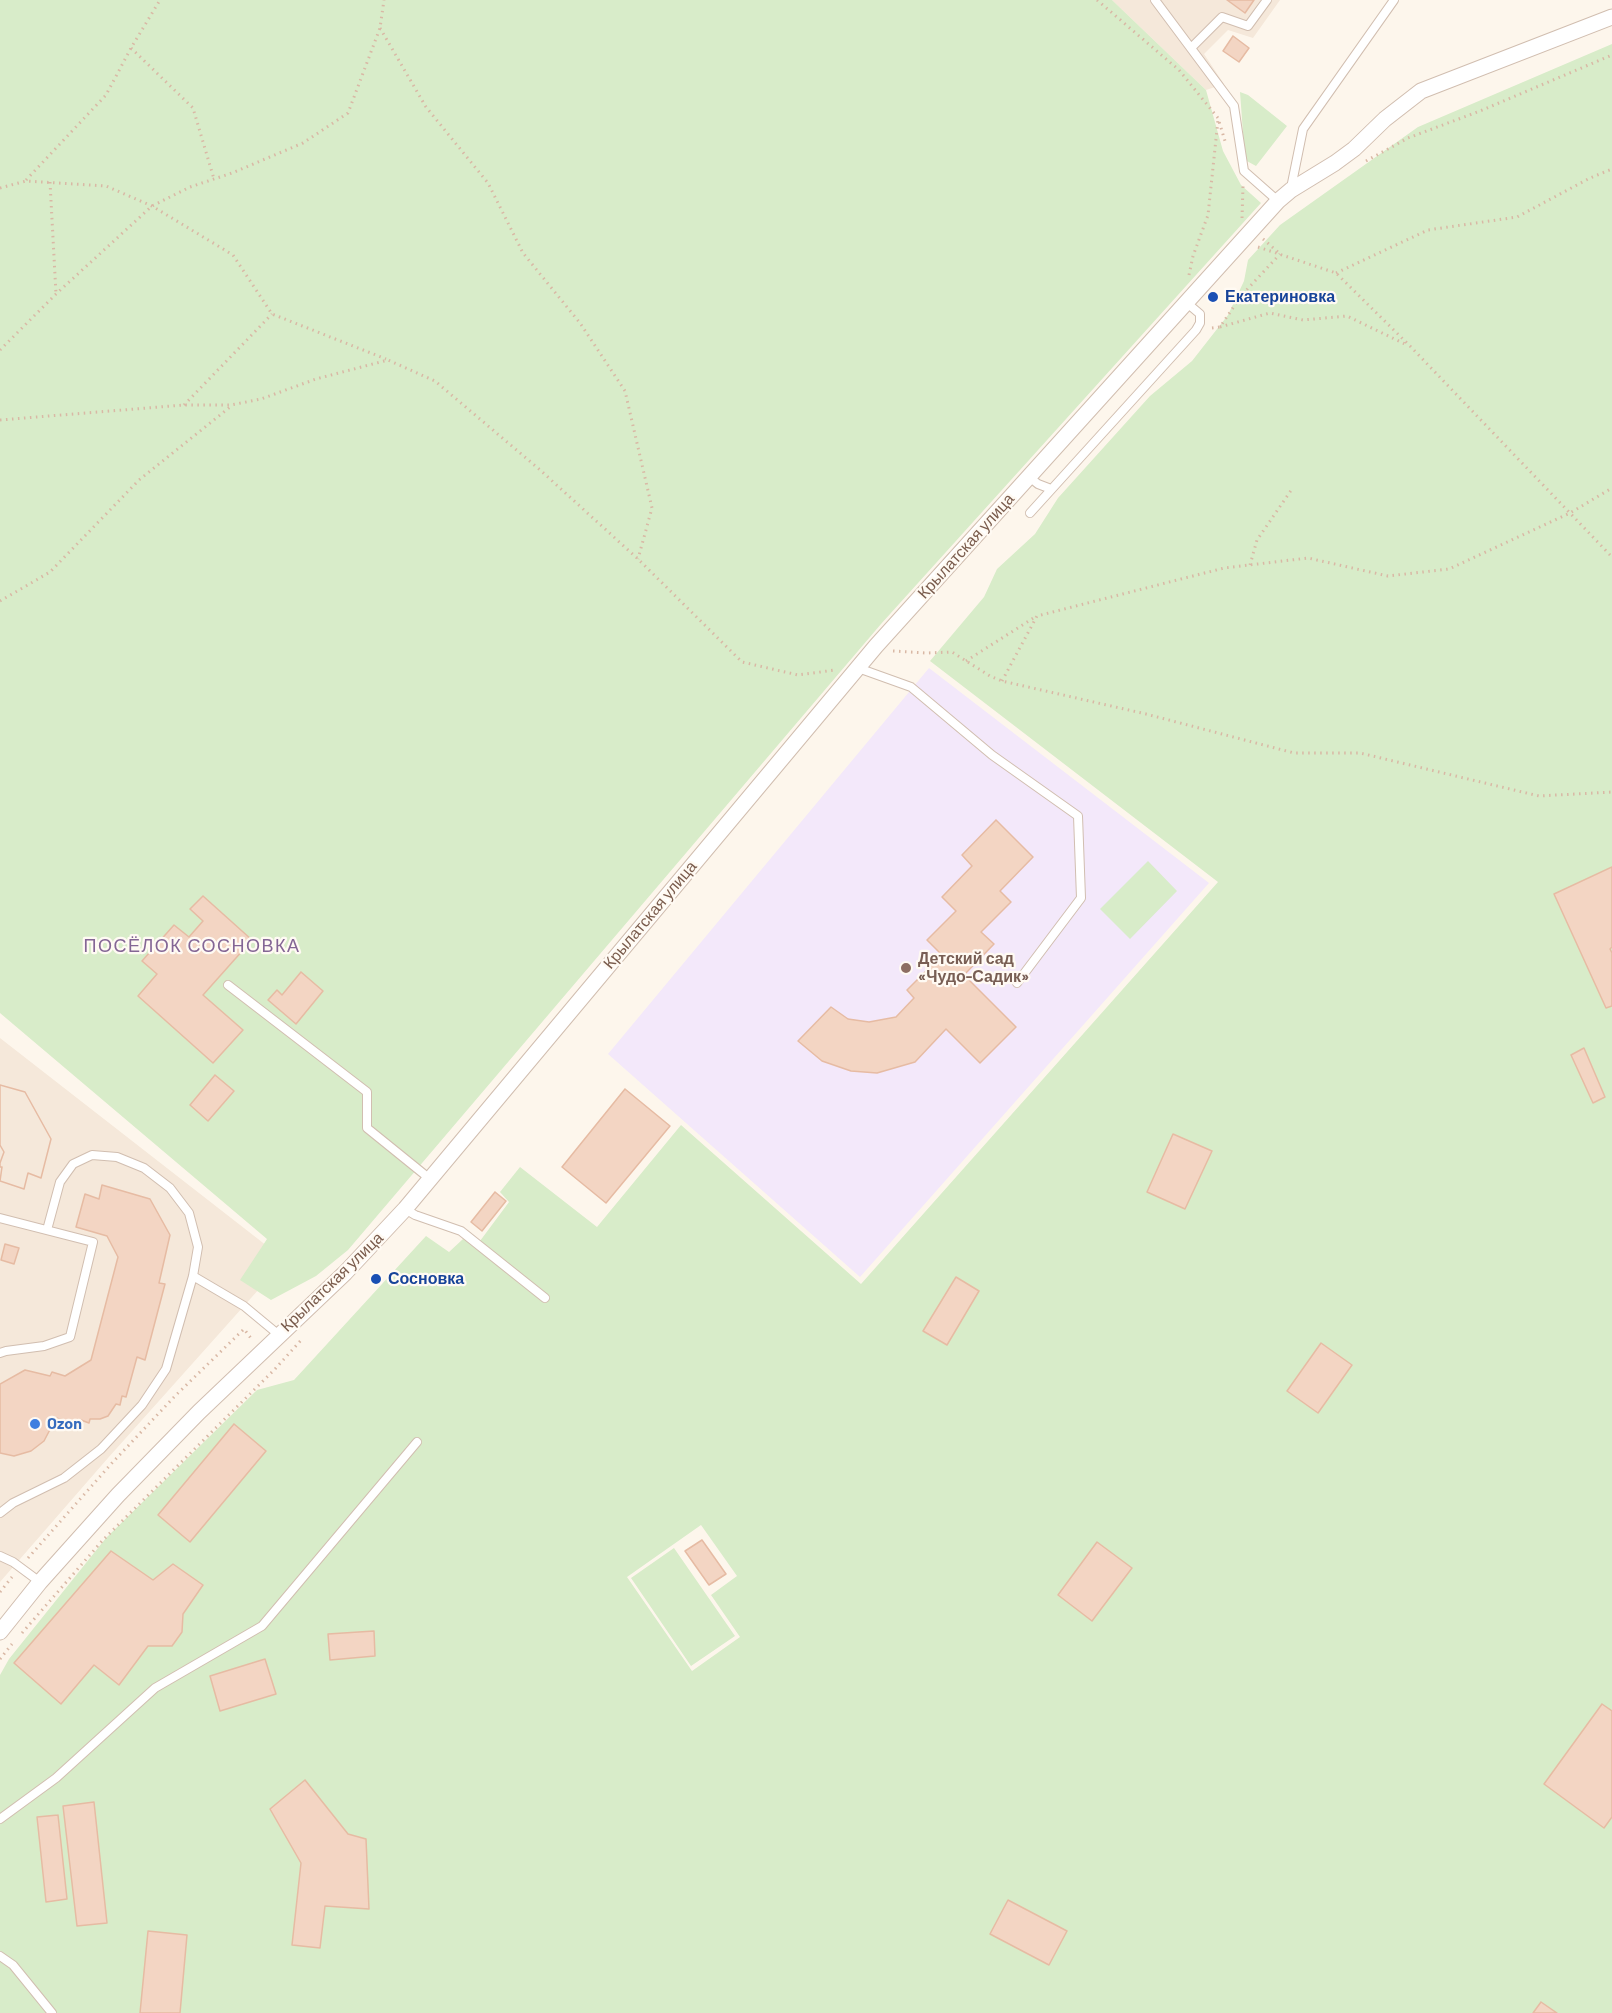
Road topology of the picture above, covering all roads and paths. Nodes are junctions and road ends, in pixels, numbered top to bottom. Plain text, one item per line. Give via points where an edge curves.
1 (160, 0) edge
2 (384, 0) edge
3 (1097, 0) edge
4 (1155, 0) edge
5 (1267, 0) edge
6 (1394, 0) edge
7 (1612, 17) edge
8 (380, 28) junction
9 (131, 48) junction
10 (1191, 48) junction
11 (1612, 55) edge
12 (1218, 118) junction
13 (1227, 146) dead end
14 (1358, 166) dead end
15 (1612, 169) edge
16 (214, 179) junction
17 (1243, 180) dead end
18 (26, 181) junction
19 (50, 182) junction
20 (0, 188) edge
21 (1291, 190) junction
22 (1278, 201) junction
23 (152, 206) junction
24 (1242, 221) dead end
25 (1259, 236) dead end
26 (1243, 242) junction
27 (1280, 254) junction
28 (1336, 273) junction
29 (1194, 275) dead end
30 (56, 294) junction
31 (1187, 303) junction
32 (272, 314) junction
33 (1220, 327) junction
34 (1196, 330) junction
35 (1411, 347) junction
36 (0, 350) edge
37 (388, 360) junction
38 (184, 405) junction
39 (231, 405) junction
40 (0, 420) edge
41 (1028, 476) junction
42 (1612, 488) edge
43 (1051, 489) junction
44 (1292, 489) dead end
45 (1030, 513) dead end
46 (1570, 513) junction
47 (1612, 557) edge
48 (638, 559) junction
49 (1250, 565) junction
50 (0, 601) edge
51 (1037, 616) junction
52 (888, 651) dead end
53 (966, 661) junction
54 (858, 668) junction
55 (1002, 681) junction
56 (1612, 792) edge
57 (1017, 983) dead end
58 (228, 985) dead end
59 (430, 1179) junction
60 (405, 1209) junction
61 (0, 1218) edge
62 (46, 1230) junction
63 (194, 1276) junction
64 (545, 1298) dead end
65 (244, 1329) dead end
66 (279, 1335) junction
67 (0, 1353) edge
68 (275, 1369) dead end
69 (417, 1442) dead end
70 (0, 1513) edge
71 (0, 1556) edge
72 (20, 1567) junction
73 (40, 1582) junction
74 (0, 1592) edge
75 (0, 1632) edge
76 (0, 1659) edge
77 (0, 1819) edge
78 (0, 1956) edge
79 (52, 2013) edge

1 - 9 path
2 - 8 path
3 - 12 path via 1179,70
4 - 10 lane
5 - 10 lane via 1248,27 1222,17
6 - 21 lane via 1303,129
7 - 21 street, Крылатская улица via 1421,91 1354,149
8 - 16 path via 348,113 303,143
8 - 48 path via 426,107 488,183 523,254 580,323 625,392 652,508
9 - 16 path via 194,108
9 - 18 path via 106,95
10 - 22 lane via 1234,105 1244,171
11 - 14 path via 1408,138
12 - 13 path
12 - 29 path via 1208,215 1188,282
15 - 28 path via 1516,217 1428,230
16 - 23 path via 190,186
17 - 24 path
18 - 19 path
18 - 20 path
19 - 23 path via 106,186
19 - 30 path
21 - 22 street, Крылатская улица
22 - 26 street, Крылатская улица
23 - 30 path
23 - 32 path via 233,255
25 - 27 path
26 - 27 path
26 - 31 street, Крылатская улица
27 - 28 path
27 - 33 path via 1241,296
28 - 35 path
30 - 36 path
31 - 34 lane via 1200,314
31 - 41 street, Крылатская улица
32 - 37 path
32 - 38 path
33 - 34 path
33 - 35 path via 1270,313 1303,320 1347,316
34 - 43 lane
35 - 46 path
37 - 39 path
37 - 48 path via 435,381
38 - 39 path
38 - 40 path
39 - 50 path via 139,480 50,572
41 - 43 lane
41 - 54 street, Крылатская улица
42 - 46 path
43 - 45 lane
44 - 49 path via 1257,540
46 - 47 path
46 - 49 path via 1449,569 1388,576 1308,558
48 - 54 path via 742,662 798,675
49 - 51 path via 1224,568
51 - 53 path
51 - 55 path
52 - 53 path via 952,652
53 - 55 path
54 - 57 lane via 911,687 992,755 1078,816 1081,898
54 - 59 street, Крылатская улица
55 - 56 path via 1294,753 1360,753 1539,796
58 - 59 lane via 367,1092 367,1128
59 - 60 street, Крылатская улица
60 - 64 lane via 461,1231
60 - 66 street, Крылатская улица
61 - 62 lane
62 - 63 lane via 60,1182 73,1164 92,1155 117,1156 144,1168 170,1188 189,1213 198,1247
62 - 67 lane via 93,1242 70,1337
63 - 66 lane via 244,1306
63 - 70 lane via 166,1369 142,1405 101,1449 64,1478
65 - 72 path via 159,1413
66 - 73 street, Крылатская улица via 118,1495
68 - 76 path via 102,1541
69 - 77 lane via 262,1626 155,1688 56,1778
71 - 72 lane
72 - 73 lane
72 - 74 path
73 - 75 street, Крылатская улица
78 - 79 lane via 14,1965

